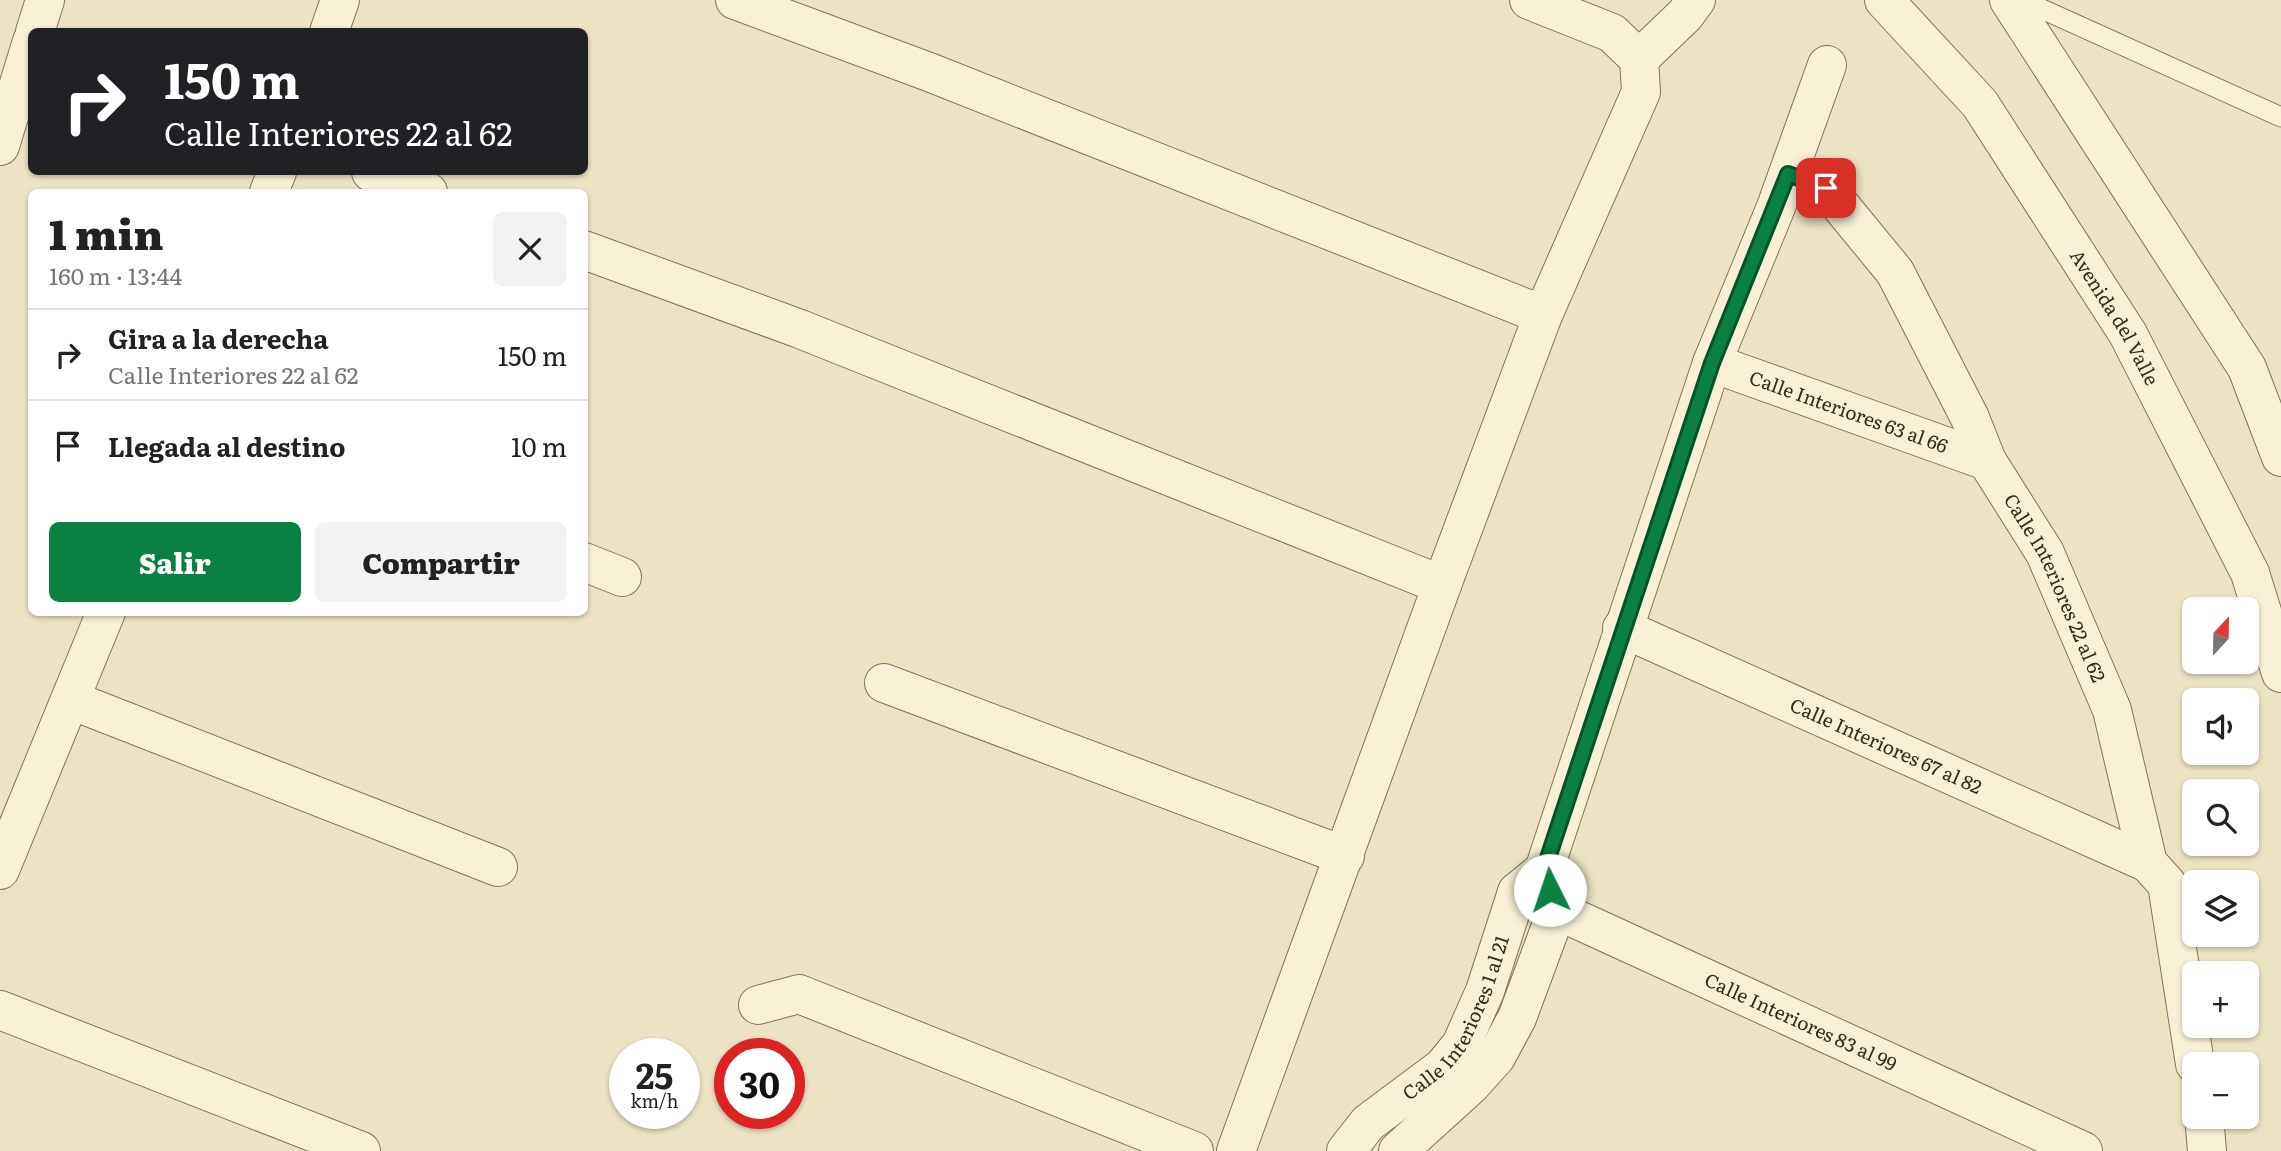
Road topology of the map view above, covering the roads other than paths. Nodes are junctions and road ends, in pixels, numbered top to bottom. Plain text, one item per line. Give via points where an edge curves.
1 (45, 0) edge
2 (340, 0) edge
3 (735, 0) edge
4 (1529, 0) edge
5 (1696, 0) edge
6 (1884, 0) edge
7 (2009, 0) edge
8 (2022, 0) edge
9 (36, 28) edge
10 (330, 28) edge
11 (18, 59) edge
12 (1639, 59) junction
13 (1826, 65) dead end
14 (2281, 117) edge
15 (0, 146) edge
16 (1788, 174) junction
17 (380, 175) edge
18 (419, 189) edge
19 (588, 251) edge
20 (1543, 315) junction
21 (1712, 363) junction
22 (2281, 457) edge
23 (1987, 461) junction
24 (588, 564) edge
25 (622, 577) dead end
26 (1441, 585) junction
27 (104, 616) edge
28 (1622, 628) junction
29 (2281, 673) edge
30 (884, 682) dead end
31 (71, 700) junction
32 (1345, 856) junction
33 (2148, 863) junction
34 (498, 867) dead end
35 (0, 870) edge
36 (1531, 881) junction
37 (1557, 910) junction
38 (758, 1005) dead end
39 (0, 1010) edge
40 (2193, 1052) edge
41 (2205, 1129) edge
42 (1357, 1137) edge
43 (1410, 1148) edge
44 (362, 1151) edge
45 (1194, 1151) edge
46 (1236, 1151) edge
47 (2084, 1151) edge
48 (2207, 1151) edge

1 - 9 street
2 - 10 street
3 - 20 street
4 - 12 street via 1612,33
5 - 12 street
6 - 29 street, Avenida del Valle via 1980,104 2128,334 2250,573
7 - 22 street via 2247,368
8 - 14 lane
11 - 15 street
12 - 20 street via 1641,92
13 - 16 street, Calle Interiores 1 al 21
16 - 21 street, Calle Interiores 1 al 21
16 - 23 street, Calle Interiores 22 al 62 via 1826,188 1895,272 1970,418
17 - 18 street
19 - 26 street via 800,329
20 - 26 street
21 - 23 street, Calle Interiores 63 al 66
21 - 28 street, Calle Interiores 1 al 21
23 - 33 street, Calle Interiores 22 al 62 via 2045,553 2112,710
24 - 25 street
26 - 32 street
27 - 31 street
28 - 33 street, Calle Interiores 67 al 82
28 - 36 street, Calle Interiores 1 al 21
30 - 32 street
31 - 34 street
31 - 35 street
32 - 46 street
33 - 40 street, Calle Interiores 22 al 62 via 2167,884
36 - 37 street
36 - 42 street, Calle Interiores 1 al 21 via 1461,1045 1443,1067
37 - 43 street, Calle Interiores 1 al 21 via 1517,1018 1496,1058
37 - 47 street, Calle Interiores 83 al 99
38 - 45 street via 799,994
39 - 44 street
41 - 48 street
42 - 43 street

